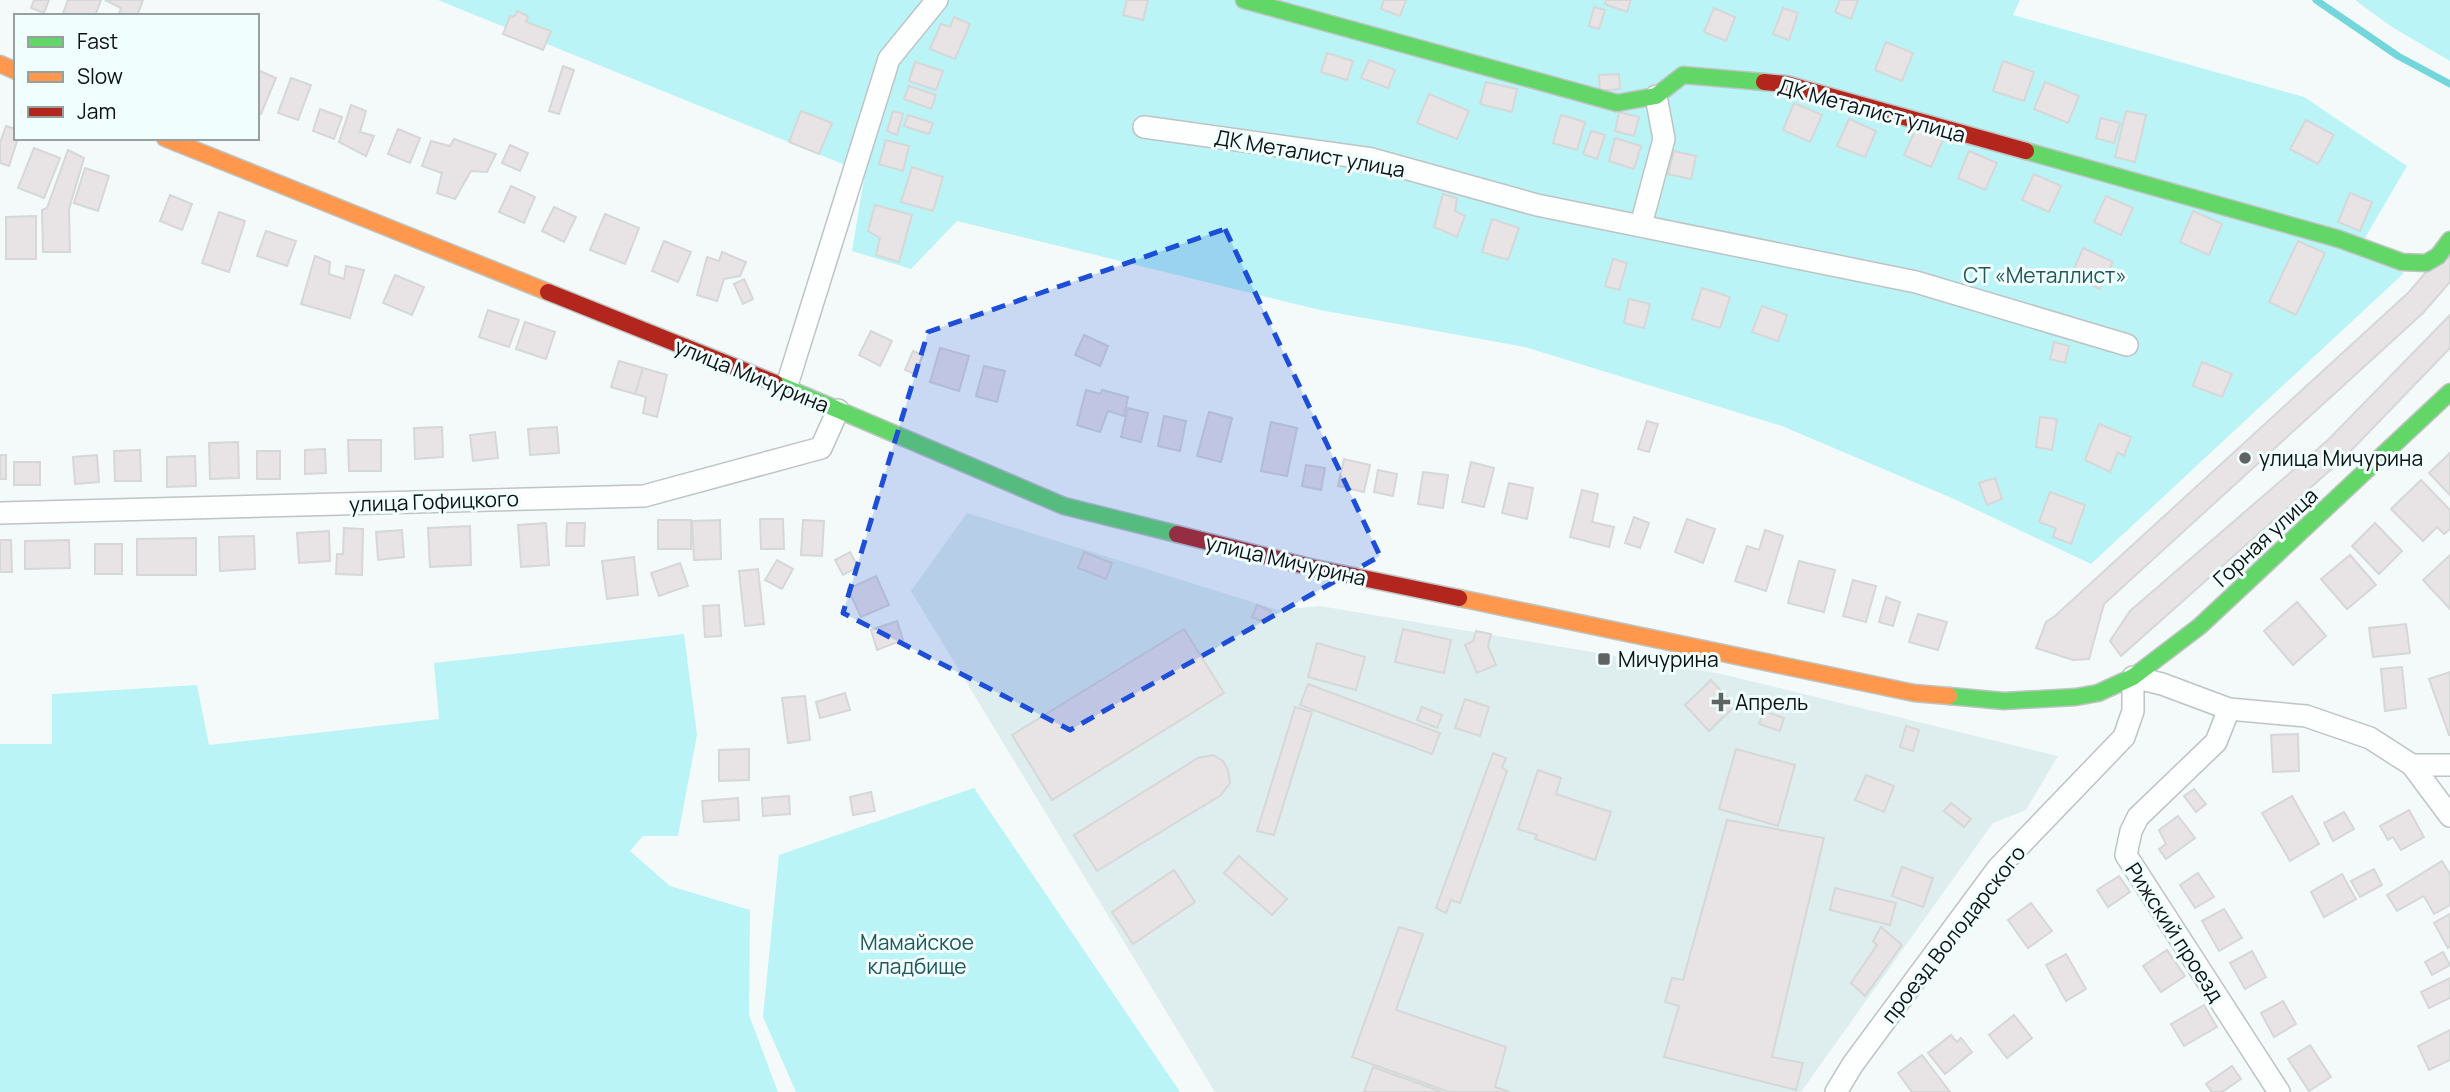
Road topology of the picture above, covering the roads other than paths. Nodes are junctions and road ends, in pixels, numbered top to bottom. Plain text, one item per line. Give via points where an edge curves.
1 (937, 0) edge
2 (1244, 0) edge
3 (1656, 96) junction
4 (1144, 127) dead end
5 (170, 140) edge
6 (1641, 225) junction
7 (2450, 240) edge
8 (2127, 345) dead end
9 (786, 388) junction
10 (2450, 392) edge
11 (838, 410) junction
12 (0, 513) edge
13 (2133, 677) junction
14 (2229, 709) junction
15 (2412, 765) junction
16 (2450, 765) edge
17 (2450, 816) edge
18 (1836, 1092) edge
19 (2279, 1092) edge

1 - 9 street via 889,59
2 - 3 street, ДК Металист улица via 1617,103
3 - 6 street via 1664,139
3 - 7 street, ДК Металист улица via 1683,75 1786,84 2339,239 2408,264 2436,258
4 - 6 street, ДК Металист улица via 1372,159 1537,205
5 - 9 street, улица Мичурина
6 - 8 street, ДК Металист улица via 1916,282
9 - 11 street, улица Мичурина
10 - 13 street, Горная улица via 2200,626
11 - 12 street, улица Гофицкого via 821,448 644,496
11 - 13 street, улица Мичурина via 1064,506 1310,567 1872,685 1914,693 2037,700 2098,693
13 - 14 street
13 - 18 street, проезд Володарского via 2133,711 2124,737 1998,868
14 - 15 street via 2306,716 2370,738
14 - 19 street, Рижский проезд via 2216,743 2138,817 2126,855
15 - 16 street
15 - 17 street

